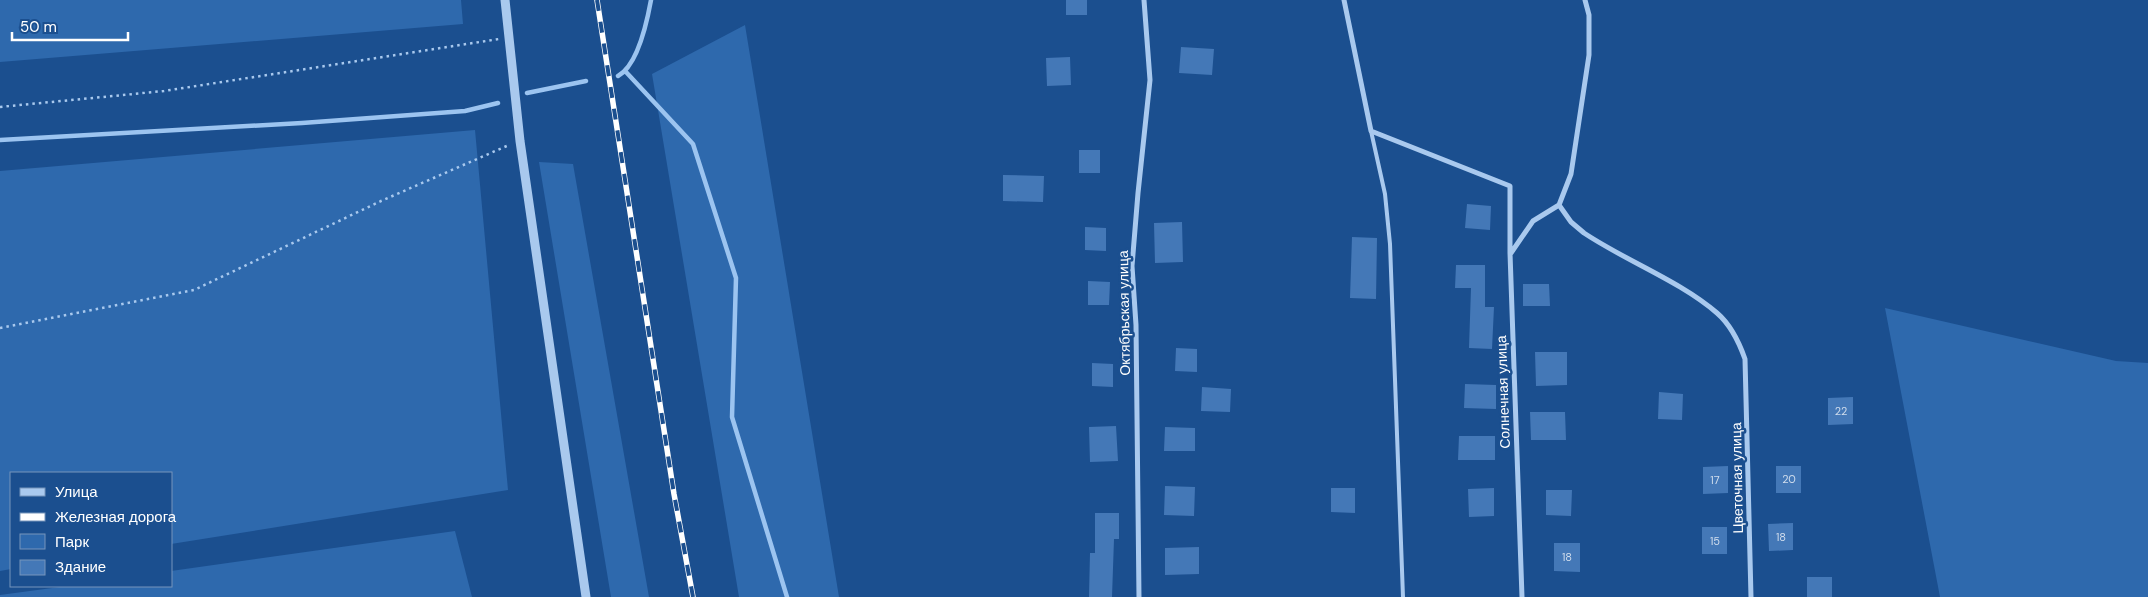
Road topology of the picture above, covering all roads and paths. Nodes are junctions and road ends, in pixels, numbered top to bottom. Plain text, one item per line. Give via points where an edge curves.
1 (505, 0) edge
2 (1144, 0) edge
3 (1344, 0) edge
4 (1585, 0) edge
5 (509, 38) junction
6 (0, 106) edge
7 (1371, 131) junction
8 (520, 141) junction
9 (1559, 205) junction
10 (1510, 253) junction
11 (0, 328) edge
12 (586, 597) edge
13 (1139, 597) edge
14 (1403, 597) edge
15 (1522, 597) edge
16 (1751, 597) edge

1 - 5 street
2 - 13 street, Октябрьская улица via 1150,80 1132,266 1136,325
3 - 7 street
4 - 9 street via 1589,15 1589,55 1571,174
5 - 6 path via 164,91
5 - 8 street
7 - 10 street, Солнечная улица via 1510,186
7 - 14 lane via 1385,194 1390,244
8 - 11 path via 381,201 194,290
8 - 12 street
9 - 10 street via 1533,221
9 - 16 street, Цветочная улица via 1584,233 1690,294 1718,314 1736,336 1745,359
10 - 15 street, Солнечная улица

